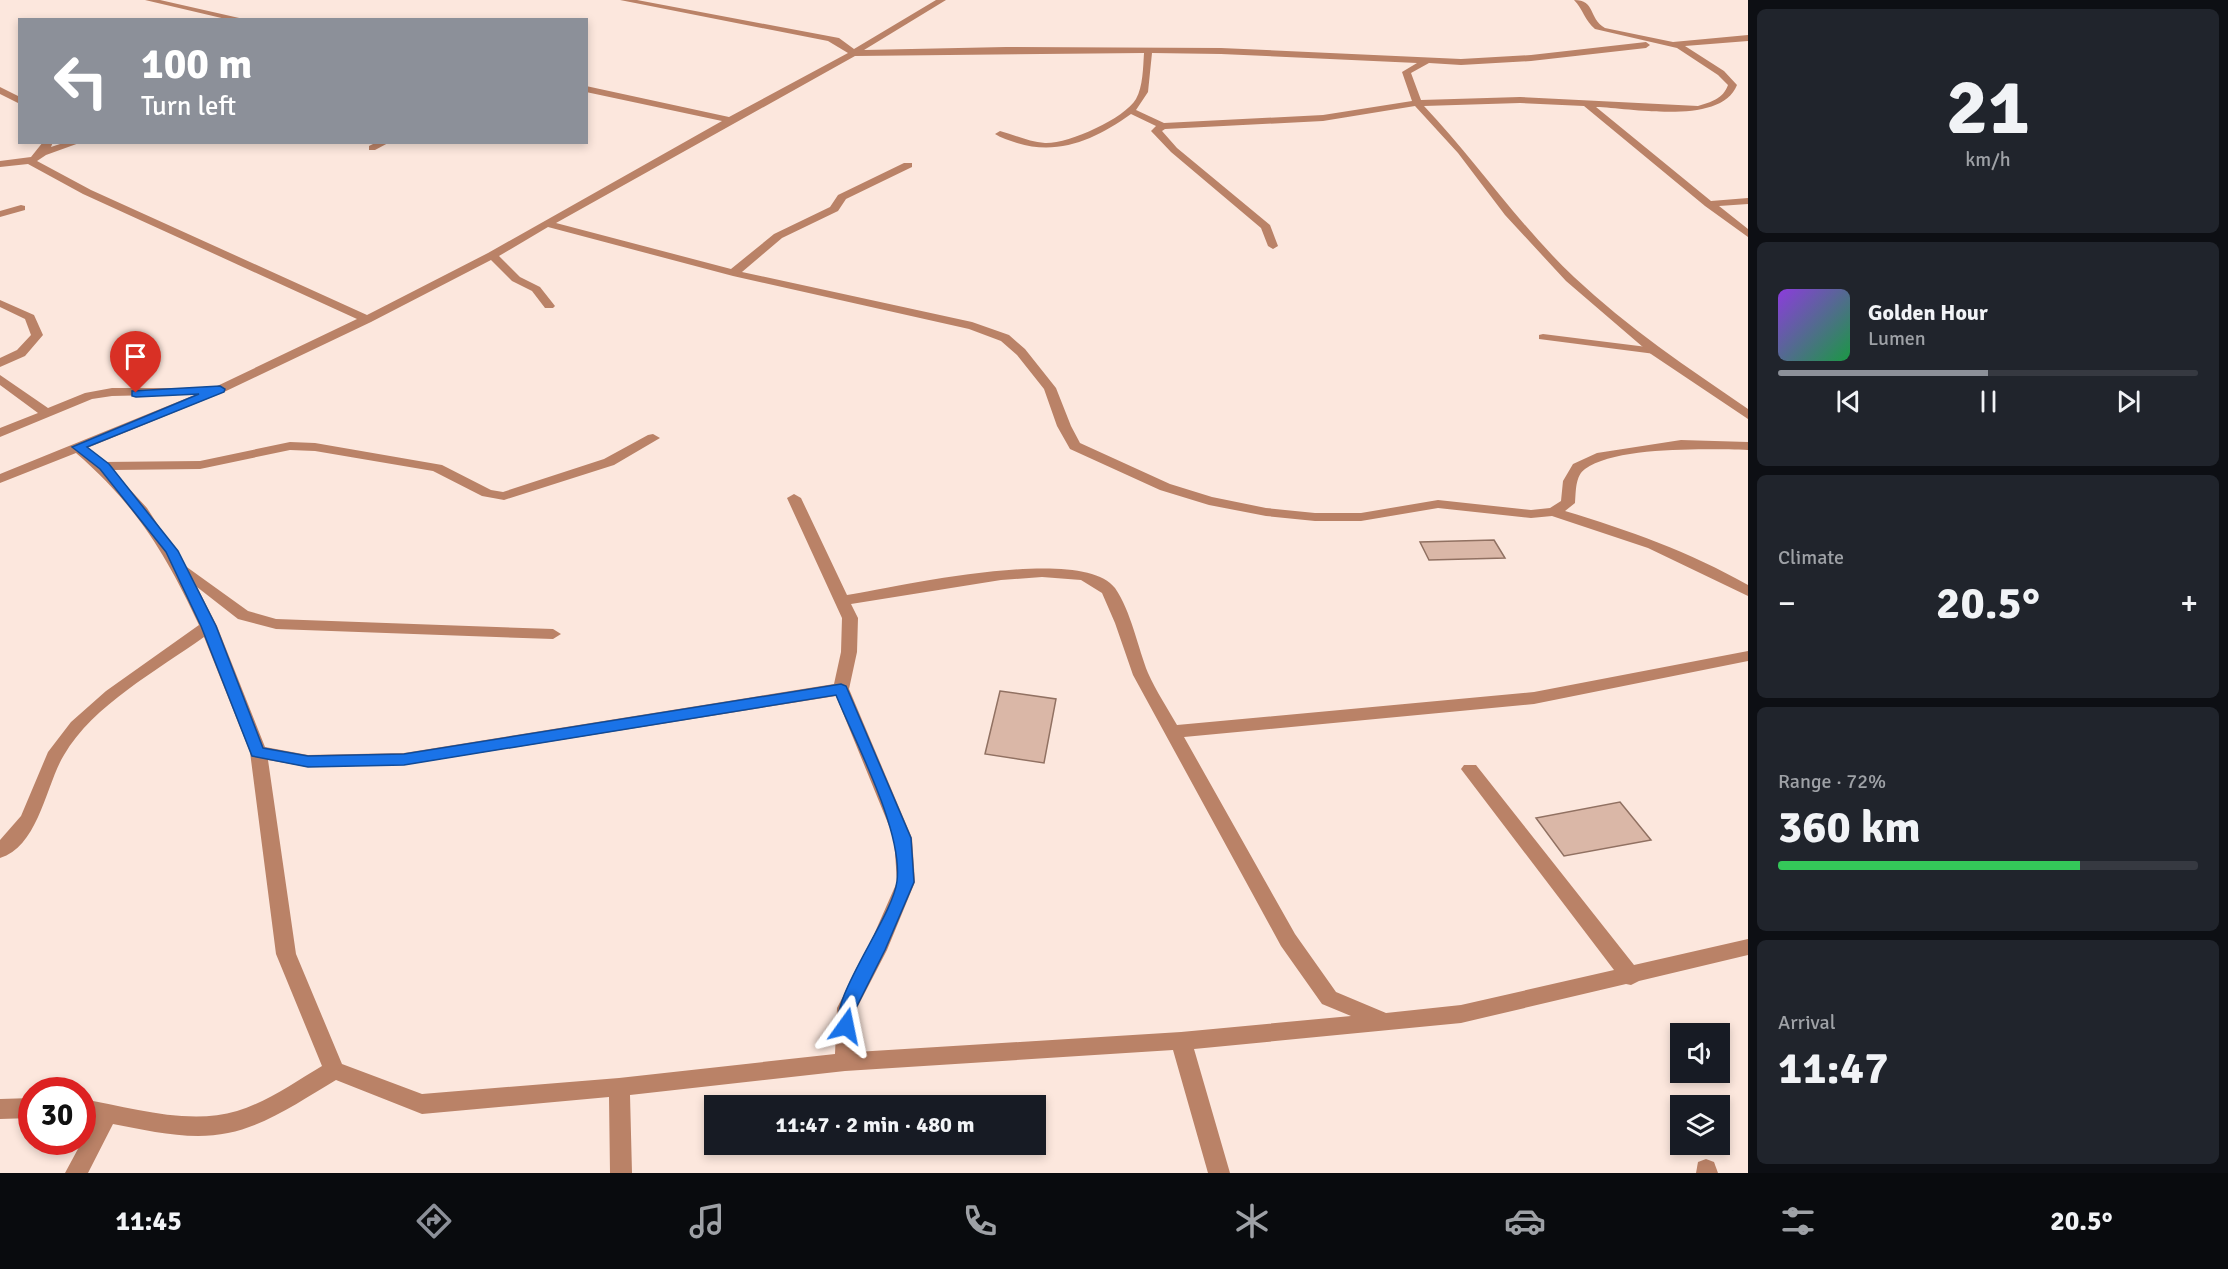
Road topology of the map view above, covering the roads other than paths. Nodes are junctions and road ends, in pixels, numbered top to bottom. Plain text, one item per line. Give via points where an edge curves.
1 (149, 0) edge
2 (624, 0) edge
3 (921, 0) edge
4 (1578, 0) edge
5 (941, 1) edge
6 (234, 18) edge
7 (1748, 38) edge
8 (832, 41) junction
9 (873, 42) junction
10 (1672, 44) junction
11 (1148, 52) junction
12 (855, 53) junction
13 (1428, 61) junction
14 (588, 89) edge
15 (0, 90) edge
16 (18, 100) edge
17 (1417, 103) junction
18 (1587, 104) junction
19 (1132, 111) junction
20 (729, 120) junction
21 (1163, 126) junction
22 (1000, 134) dead end
23 (65, 144) edge
24 (381, 144) edge
25 (46, 147) edge
26 (372, 148) dead end
27 (31, 162) junction
28 (0, 164) edge
29 (908, 165) dead end
30 (1748, 201) edge
31 (1709, 204) junction
32 (21, 208) dead end
33 (0, 214) edge
34 (545, 223) junction
35 (1748, 234) edge
36 (1273, 246) dead end
37 (492, 255) junction
38 (733, 273) junction
39 (0, 303) edge
40 (549, 306) dead end
41 (367, 319) junction
42 (1543, 338) dead end
43 (1655, 351) junction
44 (0, 363) edge
45 (0, 380) edge
46 (220, 389) junction
47 (45, 412) junction
48 (1748, 416) edge
49 (0, 432) edge
50 (653, 438) dead end
51 (1748, 446) edge
52 (78, 447) junction
53 (104, 466) junction
54 (0, 478) edge
55 (794, 498) dead end
56 (1552, 512) junction
57 (182, 568) junction
58 (1748, 591) edge
59 (841, 601) junction
60 (208, 626) junction
61 (553, 634) dead end
62 (1748, 656) edge
63 (841, 689) junction
64 (1172, 732) junction
65 (258, 752) junction
66 (1470, 769) dead end
67 (0, 851) edge
68 (1748, 947) edge
69 (1631, 977) junction
70 (1385, 1022) junction
71 (1181, 1041) junction
72 (845, 1062) junction
73 (334, 1070) junction
74 (619, 1087) junction
75 (0, 1108) edge
76 (18, 1108) edge
77 (96, 1111) edge
78 (108, 1113) junction
79 (76, 1173) edge
80 (621, 1173) edge
81 (1220, 1173) edge

1 - 6 street
2 - 8 street
3 - 5 street
4 - 10 street via 1585,4 1592,25 1602,30
5 - 9 street
7 - 10 street
8 - 9 street
8 - 12 street
9 - 12 street
10 - 13 street via 1531,58
10 - 18 street via 1721,73 1733,85 1731,94 1720,103 1698,109
11 - 12 street
11 - 13 street via 1221,51
11 - 19 street via 1141,99
12 - 20 street
13 - 17 street via 1406,72
14 - 20 street
15 - 16 street
17 - 18 street via 1520,100
17 - 21 street via 1323,118
17 - 43 street via 1570,279
18 - 31 street
19 - 21 street
19 - 22 street via 1055,146
20 - 34 street
21 - 36 street via 1156,131 1266,227
23 - 25 street
24 - 26 street
25 - 27 street
27 - 28 street
27 - 41 street via 87,192
29 - 38 street via 842,197 834,209 778,236
30 - 31 street
31 - 35 street
32 - 33 street
34 - 37 street
34 - 38 street
37 - 40 street via 516,279 536,289
37 - 41 street
38 - 56 street via 972,326 1005,338 1050,388 1075,446 1165,487 1209,501 1315,516 1361,517 1438,504 1531,514
39 - 44 street via 30,317 37,335 21,353
41 - 46 street
42 - 43 lane
43 - 48 street
45 - 47 street
46 - 47 street via 112,392
46 - 52 street
47 - 49 street
50 - 53 street via 609,462 504,496 487,493 437,468 315,447 290,446 200,465
51 - 56 street via 1681,444 1602,456 1578,467 1570,481 1568,503
52 - 53 street
52 - 54 street
53 - 57 street
55 - 59 street
56 - 58 street via 1664,550
57 - 60 street
57 - 61 street via 243,615 276,624
59 - 63 street via 850,618 849,652
59 - 64 street via 1001,575 1042,572 1084,576 1108,590 1141,675
60 - 65 street
60 - 67 street via 112,692 77,726 53,756 31,816
62 - 64 street via 1534,698
63 - 65 street via 404,759 308,761
63 - 72 street via 903,838 906,882 847,1008
64 - 70 street via 1288,940 1329,998
65 - 73 street via 286,954
66 - 69 street
68 - 69 street
69 - 70 street via 1461,1014
70 - 71 street
71 - 72 street
71 - 81 street
72 - 74 street
73 - 74 street via 422,1104
73 - 78 street via 227,1124 178,1124
74 - 80 street
75 - 76 street
77 - 78 street
78 - 79 street

